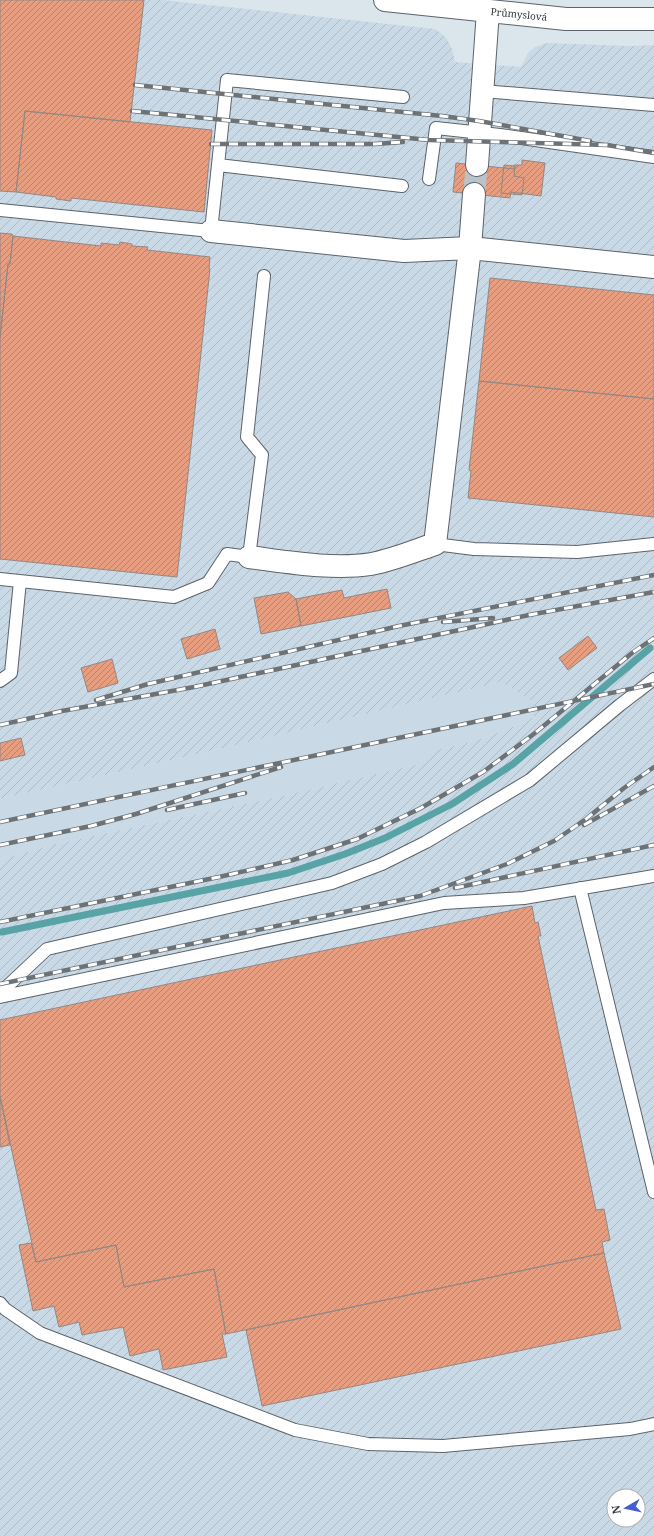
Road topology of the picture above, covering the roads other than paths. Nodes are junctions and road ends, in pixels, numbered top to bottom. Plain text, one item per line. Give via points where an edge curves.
1 (385, 0) edge
2 (566, 9) edge
3 (488, 11) junction
4 (654, 18) edge
5 (482, 91) junction
6 (403, 97) dead end
7 (654, 105) edge
8 (479, 133) junction
9 (654, 157) edge
10 (218, 165) junction
11 (477, 165) tunnel mouth
12 (429, 179) dead end
13 (402, 186) dead end
14 (474, 194) tunnel mouth
15 (0, 210) edge
16 (211, 231) junction
17 (470, 248) junction
18 (654, 267) edge
19 (264, 276) dead end
20 (435, 544) junction
21 (654, 544) edge
22 (249, 557) junction
23 (0, 579) edge
24 (20, 581) junction
25 (654, 679) edge
26 (0, 681) edge
27 (654, 876) edge
28 (580, 888) junction
29 (0, 993) edge
30 (0, 997) edge
31 (650, 1156) edge
32 (654, 1192) edge
33 (0, 1303) edge
34 (654, 1424) edge

1 - 3 street, Průmyslová
2 - 3 street, Průmyslová
2 - 4 street, Průmyslová
3 - 5 street
5 - 7 lane
5 - 8 street
6 - 10 lane via 227,80
8 - 9 lane
8 - 11 street
8 - 12 lane via 436,128
10 - 13 lane
10 - 16 lane
14 - 17 street
15 - 16 lane
16 - 17 street via 404,251
17 - 18 street
17 - 20 street
19 - 22 lane via 247,437 262,455
20 - 21 lane via 474,549 577,552
20 - 22 street via 400,557 370,564 345,566
22 - 24 lane via 227,554 208,583 174,597
23 - 24 lane
24 - 26 lane via 11,673
25 - 29 lane via 530,780 426,842 382,864 332,883 47,950
27 - 28 lane
28 - 30 lane via 524,898 444,903
28 - 31 lane
31 - 32 lane
33 - 34 lane via 40,1333 295,1430 368,1444 443,1446 630,1429

